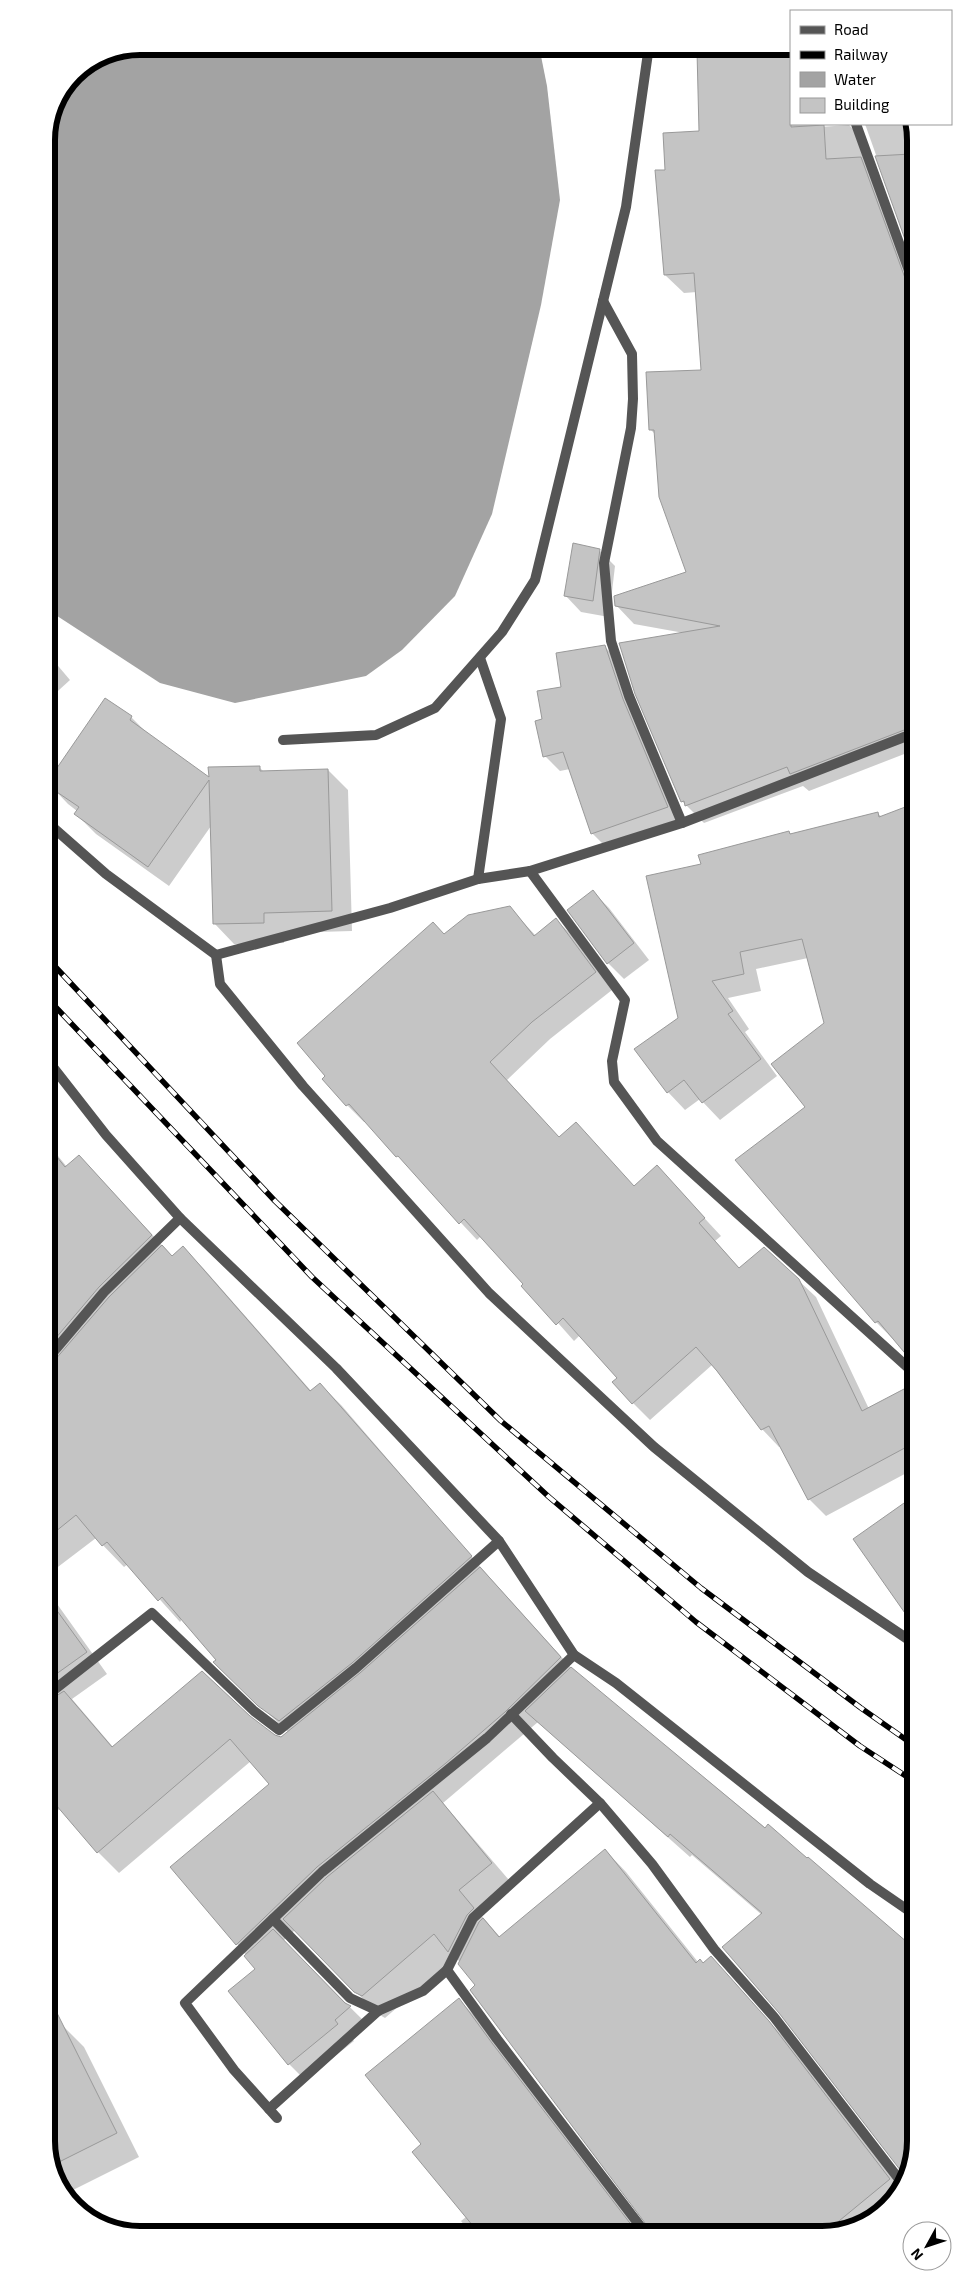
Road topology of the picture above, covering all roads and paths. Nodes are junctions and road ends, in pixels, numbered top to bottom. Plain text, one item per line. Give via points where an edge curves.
1 (648, 55) edge
2 (856, 125) edge
3 (907, 265) edge
4 (604, 301) junction
5 (480, 658) junction
6 (907, 736) edge
7 (283, 740) dead end
8 (682, 823) junction
9 (55, 829) edge
10 (530, 871) junction
11 (478, 880) junction
12 (216, 955) junction
13 (55, 1070) edge
14 (180, 1218) junction
15 (55, 1350) edge
16 (907, 1367) edge
17 (499, 1541) junction
18 (907, 1639) edge
19 (574, 1655) junction
20 (55, 1688) edge
21 (512, 1714) junction
22 (600, 1803) junction
23 (907, 1909) edge
24 (273, 1919) junction
25 (447, 1970) junction
26 (378, 2012) junction
27 (269, 2109) junction
28 (277, 2118) dead end
29 (898, 2178) edge
30 (640, 2226) edge

1 - 4 street via 626,207
2 - 3 street
4 - 5 street via 535,580 502,632
4 - 8 street via 632,354 633,399 631,428 604,563 611,641 629,696
5 - 7 street via 435,708 376,735
5 - 11 street via 501,719
6 - 8 street
8 - 10 street
9 - 12 street via 106,874
10 - 11 street
10 - 16 street via 625,1000 612,1061 614,1082 657,1141
11 - 12 street via 390,908
12 - 18 street via 220,984 303,1086 489,1293 654,1447 808,1572
13 - 14 street via 106,1135
14 - 15 street via 104,1292
14 - 17 street via 336,1368
17 - 19 street
17 - 20 street via 356,1668 280,1730 254,1711 152,1613
19 - 21 street
19 - 23 street via 616,1683 870,1884
21 - 22 street
21 - 24 street via 322,1872
22 - 25 street via 473,1918
22 - 29 street via 652,1864 714,1949 774,2017
24 - 26 street via 350,1998
24 - 27 street via 184,2003 234,2070
25 - 26 street via 424,1991
25 - 30 street
26 - 27 street
27 - 28 street

